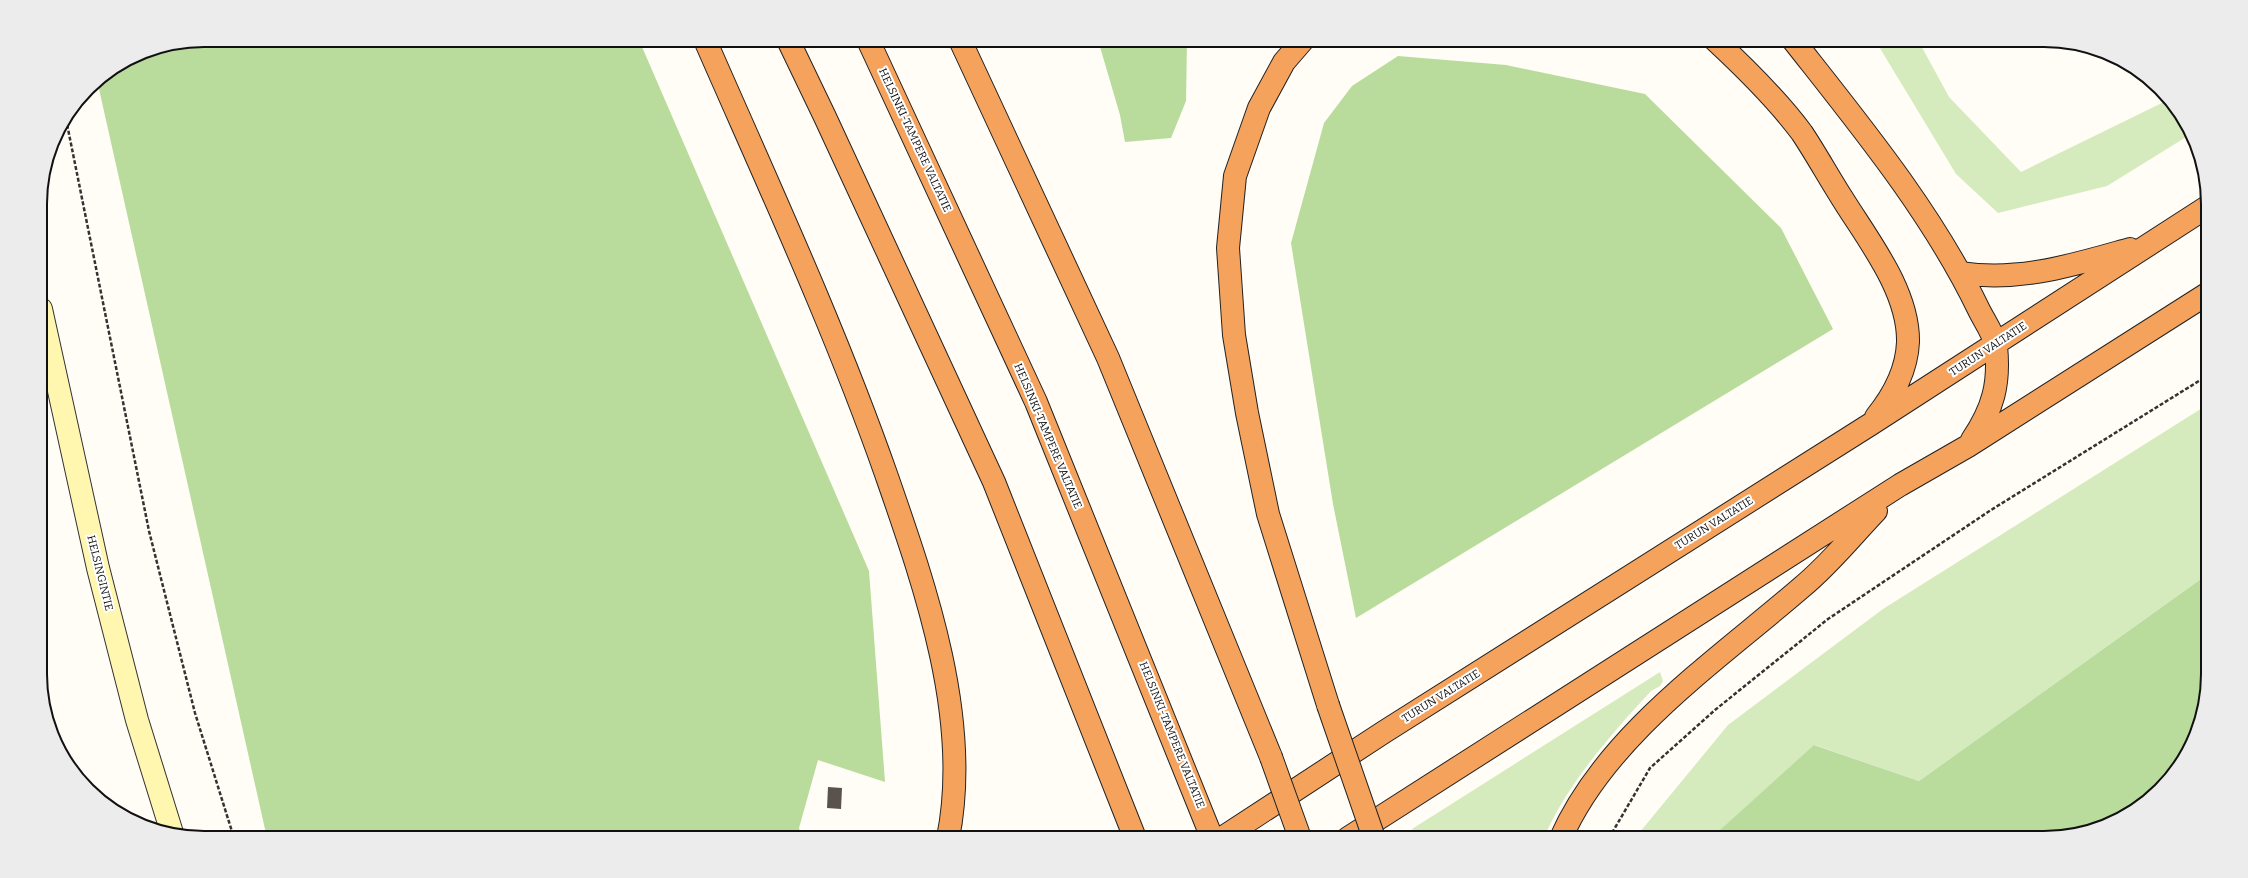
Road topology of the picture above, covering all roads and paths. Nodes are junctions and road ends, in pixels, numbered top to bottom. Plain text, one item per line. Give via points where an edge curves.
1 (707, 47) edge
2 (791, 47) edge
3 (871, 47) edge
4 (963, 47) edge
5 (1297, 47) edge
6 (1723, 47) edge
7 (1798, 47) edge
8 (67, 126) edge
9 (2201, 211) edge
10 (2148, 244) junction
11 (1961, 273) junction
12 (2201, 298) edge
13 (47, 336) edge
14 (1995, 344) junction
15 (2201, 380) edge
16 (1871, 424) junction
17 (1968, 446) junction
18 (1900, 485) junction
19 (170, 827) edge
20 (232, 831) edge
21 (949, 831) edge
22 (1132, 831) edge
23 (1209, 831) edge
24 (1233, 831) edge
25 (1298, 831) edge
26 (1359, 831) edge
27 (1372, 831) edge
28 (1563, 831) edge
29 (1613, 831) edge

1 - 21 highway via 808,275 861,404 901,516 927,600 947,688 956,750 953,812
2 - 22 highway via 994,482
3 - 23 highway, HELSINKI-TAMPERE VALTATIE via 1036,402
4 - 25 highway, bridge via 1108,358 1271,756
5 - 27 highway, bridge via 1284,62 1259,108 1235,176 1228,248 1234,335 1268,514 1328,705
6 - 16 highway via 1744,67 1801,133 1894,284 1905,313 1908,342 1905,363 1886,404
7 - 11 highway via 1910,195
8 - 20 path via 149,531 195,713
9 - 10 highway, TURUN VALTATIE
10 - 11 highway via 2057,269 2007,277
10 - 14 highway, TURUN VALTATIE
11 - 14 highway
12 - 17 highway
13 - 19 main road, HELSINGINTIE via 98,568 137,720
14 - 16 highway, TURUN VALTATIE
14 - 17 highway via 1994,400 1984,422
15 - 29 path via 1991,510 1828,619 1715,710 1650,768
16 - 24 highway, TURUN VALTATIE via 1384,732
17 - 18 highway
18 - 26 highway
18 - 28 highway via 1804,586 1691,681 1622,745 1572,812

